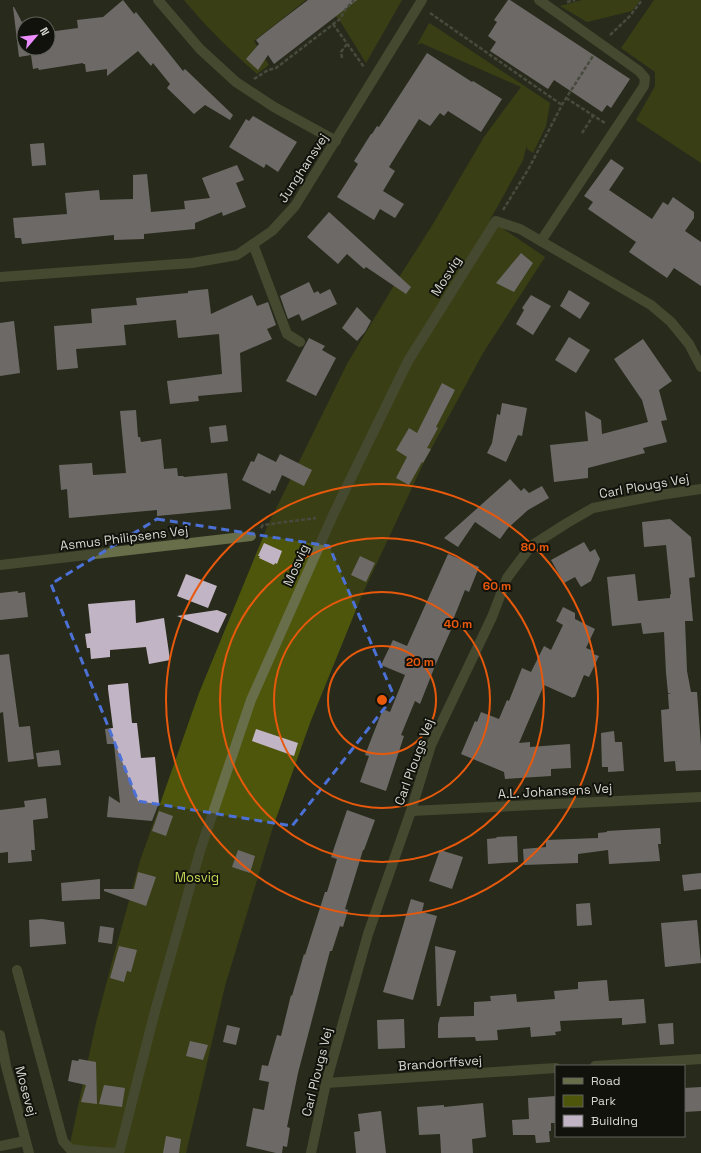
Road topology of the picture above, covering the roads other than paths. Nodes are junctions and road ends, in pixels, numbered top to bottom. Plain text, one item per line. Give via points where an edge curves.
1 (539, 0) edge
2 (163, 2) edge
3 (421, 3) edge
4 (336, 141) junction
5 (541, 242) junction
6 (253, 244) junction
7 (0, 277) edge
8 (300, 342) dead end
9 (701, 367) edge
10 (701, 489) edge
11 (251, 536) road end
12 (0, 565) edge
13 (701, 797) edge
14 (410, 811) junction
15 (17, 970) dead end
16 (0, 1035) edge
17 (701, 1059) edge
18 (610, 1065) edge
19 (555, 1068) edge
20 (326, 1083) junction
21 (25, 1141) junction
22 (0, 1146) edge
23 (29, 1153) edge
24 (116, 1153) edge
25 (120, 1153) edge
26 (311, 1153) edge

1 - 5 street via 640,71 645,78 644,86
2 - 4 street via 200,49 236,82 274,107
3 - 4 street, Junghansvej
4 - 6 street, Junghansvej via 295,206 272,231
5 - 9 street via 651,305 671,322 689,344
5 - 25 street, Mosvig via 520,228 496,221 408,361 333,515 251,700 202,843 154,1015
6 - 7 street, Junghansvej via 237,255 192,263
6 - 8 street via 287,334
10 - 14 street, Carl Plougs Vej via 593,508 531,546 507,578 492,617 431,745
11 - 12 street, Asmus Philipsens Vej
13 - 14 street, A.L. Johansens Vej
14 - 20 street, Carl Plougs Vej via 368,934
15 - 24 street via 63,1141 70,1149
16 - 21 street, Mosevej
17 - 18 street
19 - 20 street, Brandorffsvej
20 - 26 street, Carl Plougs Vej
21 - 22 street
21 - 23 street, Mosevej

